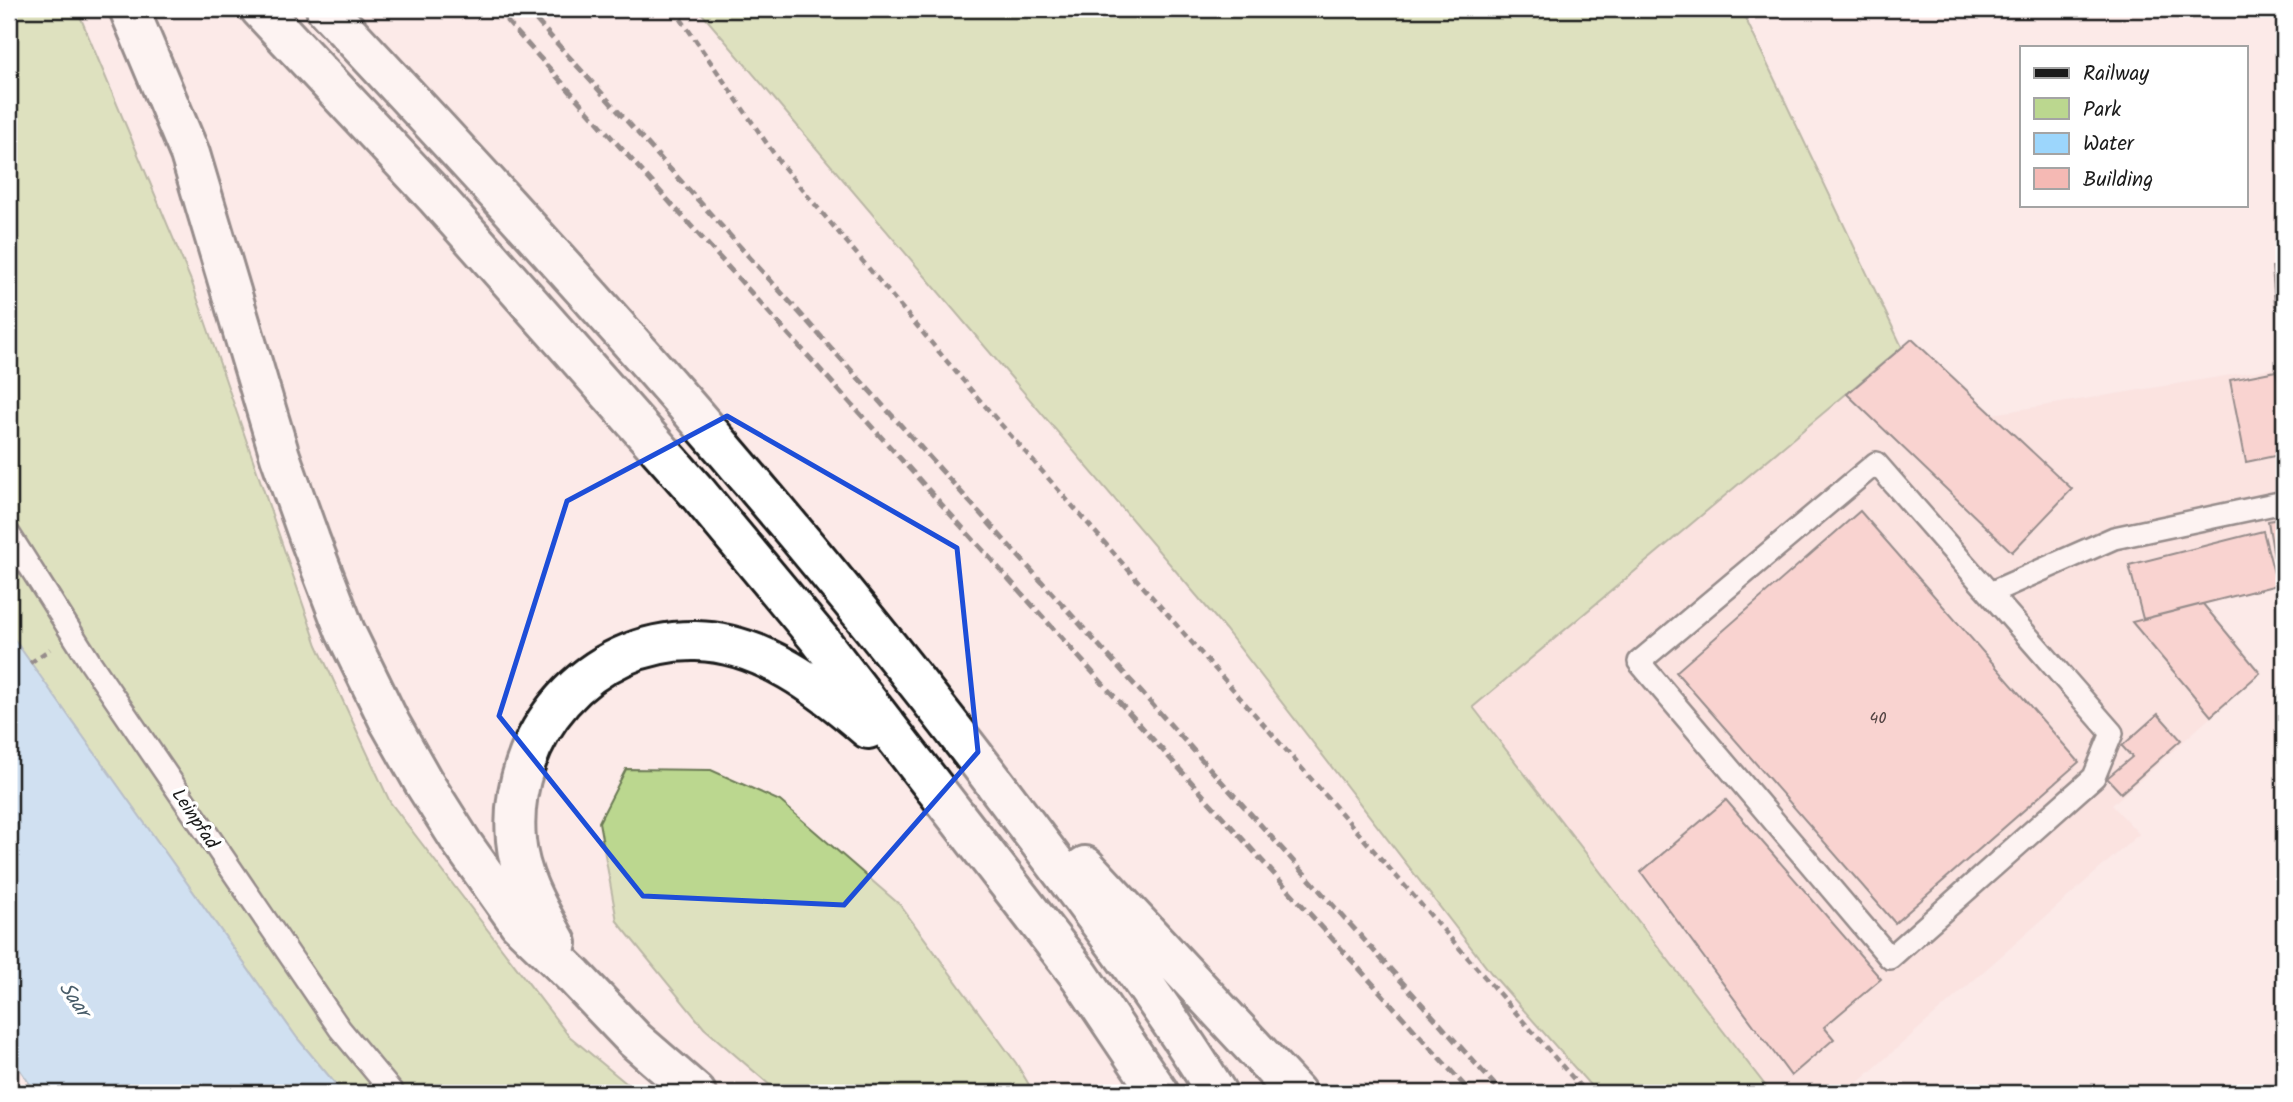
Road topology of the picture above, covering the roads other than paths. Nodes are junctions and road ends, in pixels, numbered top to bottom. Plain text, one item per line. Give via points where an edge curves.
1 (129, 9) edge
2 (260, 9) edge
3 (326, 9) edge
4 (2284, 502) edge
5 (9, 534) edge
6 (1992, 592) junction
7 (940, 710) junction
8 (934, 786) junction
9 (574, 976) junction
10 (393, 1093) edge
11 (696, 1093) edge
12 (1159, 1093) edge
13 (1217, 1093) edge
14 (1296, 1093) edge

1 - 9 highway via 190,154 280,456 345,631 390,723 462,843 519,923
2 - 8 highway via 435,196 696,491
3 - 7 highway via 470,162 731,455
4 - 6 lane via 2114,538
5 - 10 lane, Leinpfad via 98,674 340,1029
6 - 6 lane via 2112,733 2094,777 1890,958 1639,662 1875,463
7 - 13 highway via 1122,951
7 - 14 highway
8 - 9 highway via 826,694 763,657 698,640 638,648 612,659 574,688 544,724 520,777 515,808 522,873
8 - 12 highway via 1080,976
9 - 11 highway via 635,1040

